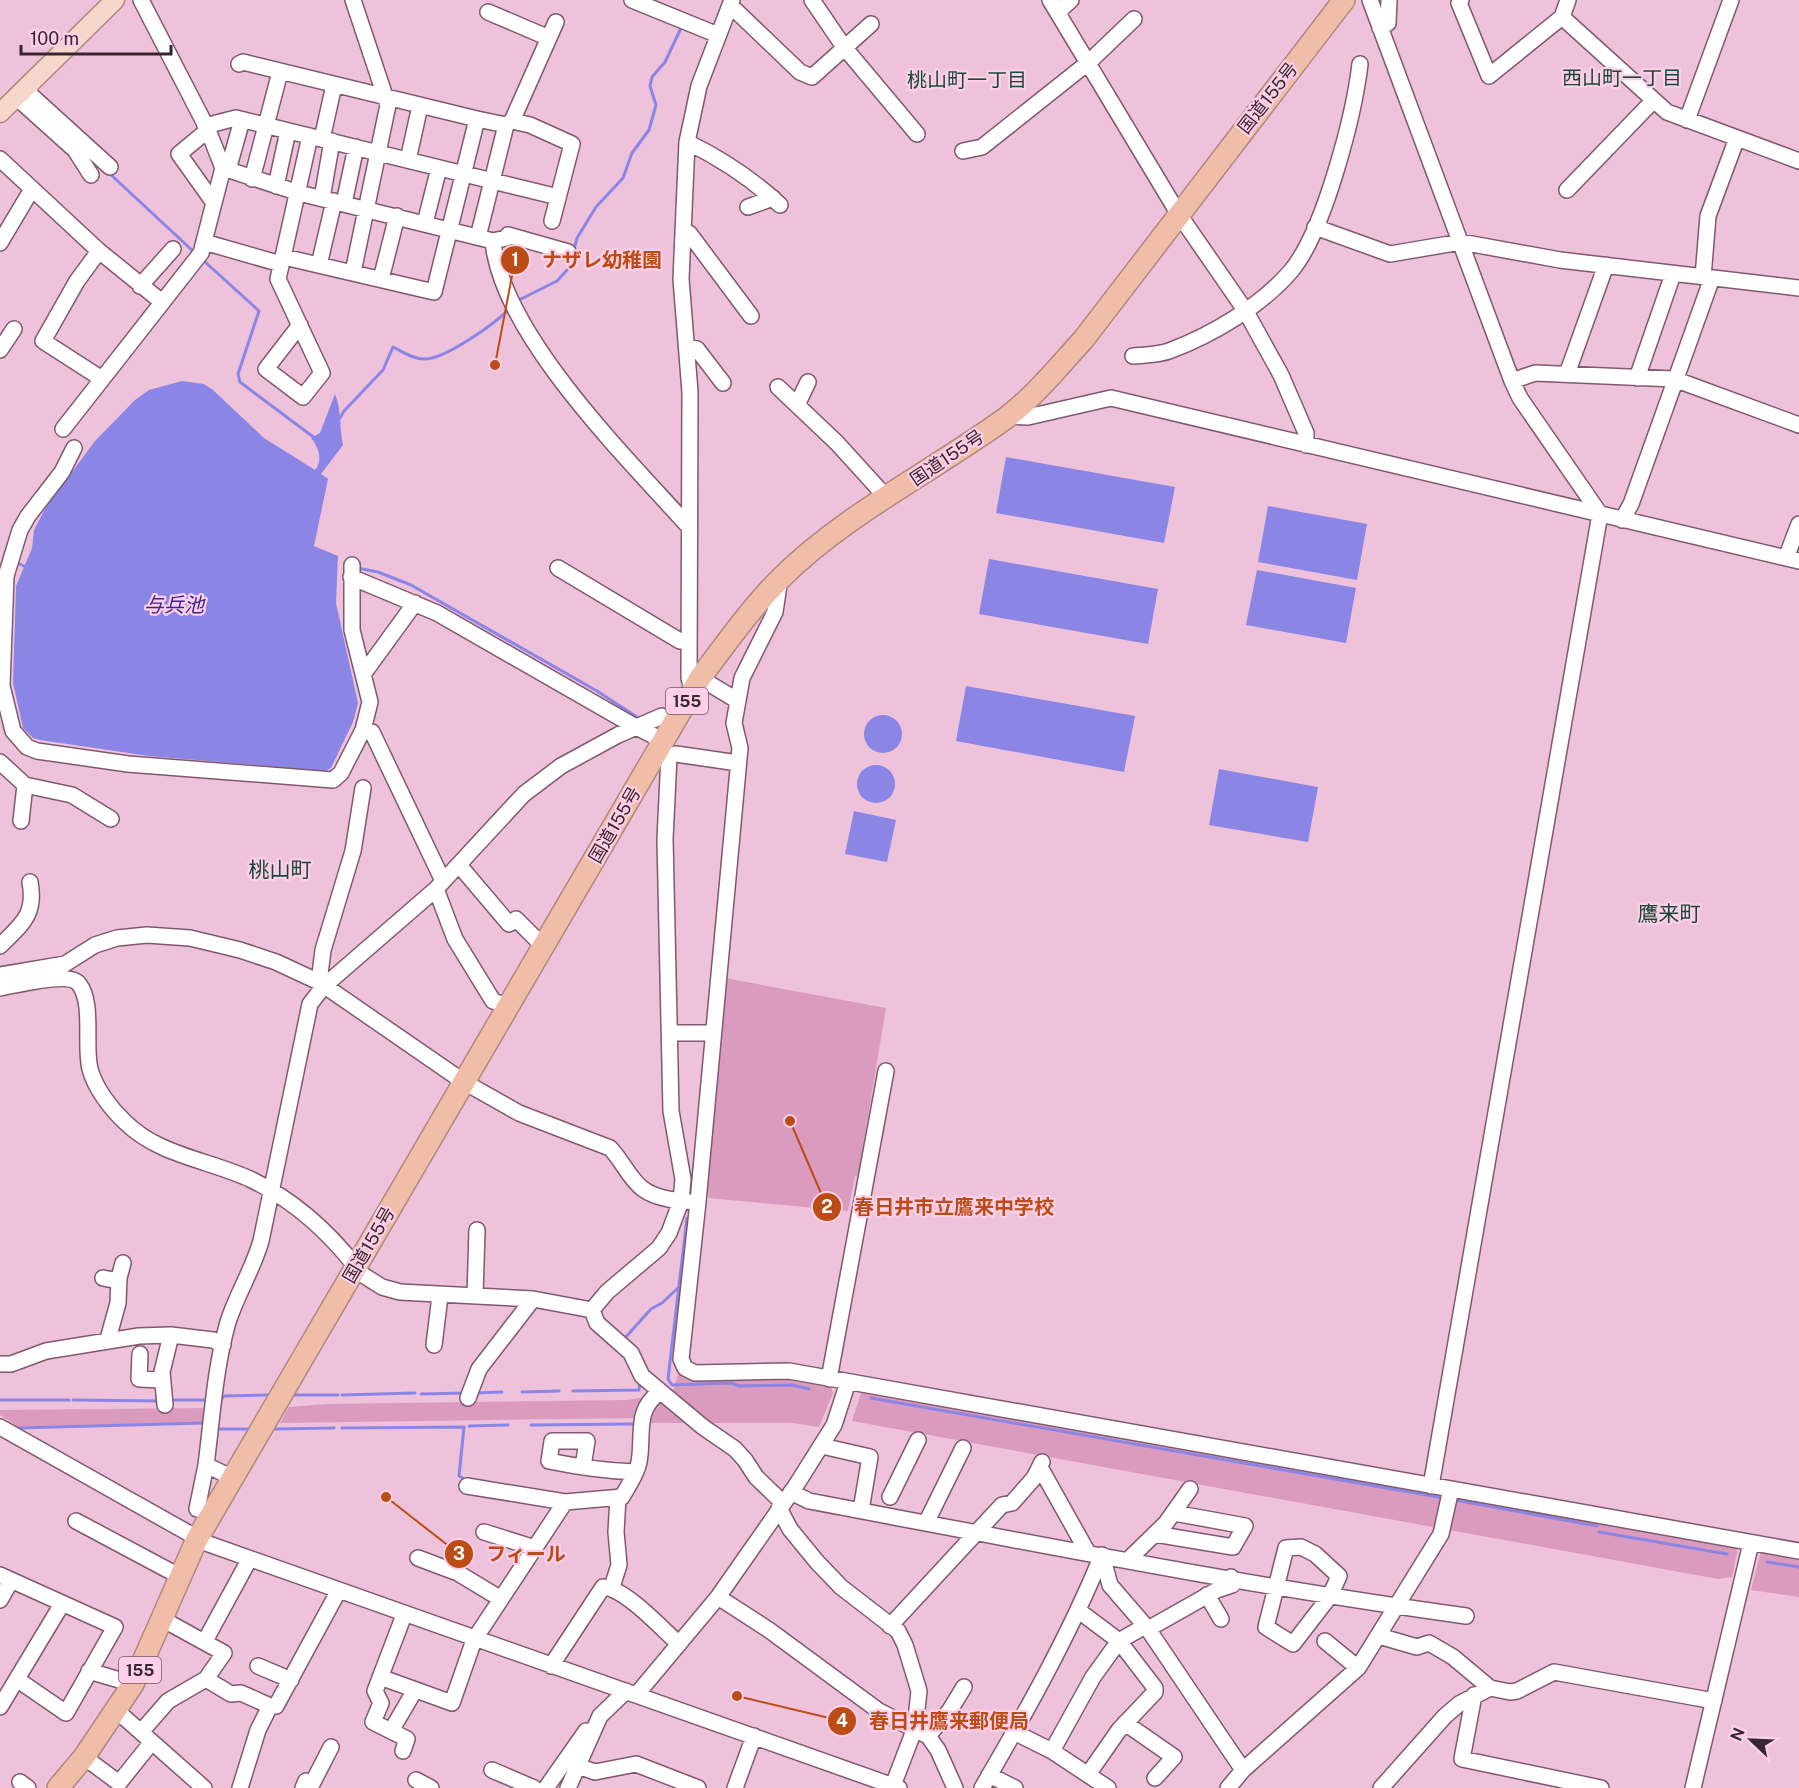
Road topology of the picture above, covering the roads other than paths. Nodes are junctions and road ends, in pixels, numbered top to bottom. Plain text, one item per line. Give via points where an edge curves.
1 (115, 0) edge
2 (141, 0) edge
3 (353, 0) edge
4 (632, 0) edge
5 (812, 0) edge
6 (1071, 0) edge
7 (1344, 0) edge
8 (1370, 0) edge
9 (1389, 0) edge
10 (1461, 0) edge
11 (1568, 0) edge
12 (1731, 0) edge
13 (731, 3) edge
14 (1054, 6) edge
15 (488, 12) dead end
16 (1562, 17) junction
17 (1134, 19) dead end
18 (556, 22) dead end
19 (871, 24) dead end
20 (1380, 28) junction
21 (718, 35) junction
22 (549, 38) junction
23 (844, 48) junction
24 (1089, 62) junction
25 (239, 64) dead end
26 (1360, 64) dead end
27 (280, 72) junction
28 (334, 85) junction
29 (20, 93) junction
30 (387, 98) junction
31 (1652, 102) junction
32 (420, 106) junction
33 (0, 113) edge
34 (477, 119) junction
35 (242, 120) junction
36 (1688, 120) junction
37 (509, 123) junction
38 (267, 125) junction
39 (207, 128) junction
40 (288, 130) junction
41 (917, 134) dead end
42 (1737, 138) junction
43 (321, 139) junction
44 (687, 142) junction
45 (356, 147) junction
46 (963, 151) dead end
47 (380, 153) junction
48 (0, 159) edge
49 (408, 160) junction
50 (1799, 161) edge
51 (110, 168) dead end
52 (439, 168) junction
53 (226, 169) junction
54 (463, 174) junction
55 (91, 175) dead end
56 (252, 179) junction
57 (492, 181) junction
58 (276, 186) junction
59 (32, 189) junction
60 (1567, 190) dead end
61 (299, 193) junction
62 (558, 197) junction
63 (334, 201) junction
64 (214, 203) junction
65 (748, 207) dead end
66 (369, 208) junction
67 (1179, 213) junction
68 (397, 216) junction
69 (552, 221) dead end
70 (425, 223) junction
71 (1315, 226) junction
72 (450, 230) junction
73 (683, 231) junction
74 (478, 237) junction
75 (1, 238) edge
76 (204, 242) junction
77 (493, 242) junction
78 (1461, 242) junction
79 (172, 249) dead end
80 (99, 251) junction
81 (568, 252) dead end
82 (283, 261) junction
83 (319, 265) junction
84 (1606, 265) junction
85 (353, 272) junction
86 (1673, 274) junction
87 (1707, 277) junction
88 (381, 279) junction
89 (141, 286) junction
90 (1799, 288) edge
91 (162, 302) junction
92 (1245, 310) junction
93 (751, 316) dead end
94 (300, 325) dead end
95 (14, 329) dead end
96 (687, 346) junction
97 (0, 351) edge
98 (1133, 356) dead end
99 (1567, 374) junction
100 (1636, 378) junction
101 (102, 379) junction
102 (1674, 379) junction
103 (1512, 381) junction
104 (808, 382) dead end
105 (723, 384) dead end
106 (778, 387) dead end
107 (797, 405) junction
108 (1008, 416) junction
109 (1799, 425) edge
110 (63, 429) dead end
111 (1306, 446) junction
112 (74, 448) dead end
113 (887, 498) junction
114 (1600, 514) junction
115 (1622, 520) junction
116 (1799, 524) edge
117 (689, 527) junction
118 (1792, 560) edge
119 (558, 568) dead end
120 (780, 578) junction
121 (415, 603) junction
122 (689, 641) junction
123 (364, 673) junction
124 (696, 685) junction
125 (738, 701) junction
126 (675, 722) junction
127 (636, 727) junction
128 (372, 732) dead end
129 (664, 749) junction
130 (0, 762) edge
131 (738, 763) junction
132 (25, 785) junction
133 (363, 788) dead end
134 (111, 819) dead end
135 (21, 821) dead end
136 (459, 865) junction
137 (30, 882) dead end
138 (439, 885) junction
139 (0, 946) edge
140 (544, 947) junction
141 (0, 975) edge
142 (321, 985) junction
143 (0, 988) edge
144 (508, 1006) junction
145 (670, 1033) junction
146 (712, 1033) junction
147 (886, 1071) dead end
148 (464, 1082) junction
149 (271, 1191) junction
150 (681, 1201) junction
151 (698, 1202) junction
152 (477, 1230) dead end
153 (123, 1263) dead end
154 (355, 1268) junction
155 (441, 1296) junction
156 (475, 1296) junction
157 (533, 1299) junction
158 (592, 1310) junction
159 (171, 1335) junction
160 (108, 1339) junction
161 (223, 1344) junction
162 (434, 1345) dead end
163 (140, 1354) dead end
164 (0, 1364) edge
165 (829, 1378) junction
166 (161, 1380) junction
167 (848, 1382) junction
168 (660, 1392) junction
169 (468, 1398) dead end
170 (165, 1405) dead end
171 (0, 1426) edge
172 (918, 1440) dead end
173 (822, 1446) junction
174 (963, 1448) dead end
175 (206, 1465) junction
176 (582, 1467) dead end
177 (635, 1472) junction
178 (233, 1478) junction
179 (467, 1486) dead end
180 (1431, 1486) junction
181 (1190, 1489) dead end
182 (1450, 1489) junction
183 (618, 1497) junction
184 (890, 1497) dead end
185 (784, 1501) junction
186 (565, 1502) junction
187 (197, 1509) dead end
188 (861, 1510) junction
189 (1174, 1513) junction
190 (928, 1520) dead end
191 (76, 1521) dead end
192 (484, 1532) dead end
193 (978, 1533) junction
194 (1155, 1534) junction
195 (197, 1539) junction
196 (1751, 1543) junction
197 (535, 1548) junction
198 (1799, 1551) edge
199 (1095, 1554) junction
200 (418, 1558) dead end
201 (249, 1560) junction
202 (1128, 1560) junction
203 (182, 1577) junction
204 (1231, 1577) junction
205 (6, 1578) edge
206 (1277, 1585) junction
207 (612, 1587) junction
208 (338, 1592) junction
209 (1207, 1595) junction
210 (1330, 1596) junction
211 (718, 1598) junction
212 (501, 1599) junction
213 (0, 1600) edge
214 (62, 1604) junction
215 (1397, 1606) junction
216 (1079, 1611) junction
217 (404, 1615) junction
218 (1466, 1616) dead end
219 (1221, 1619) dead end
220 (164, 1620) junction
221 (890, 1626) junction
222 (1146, 1628) junction
223 (1379, 1636) junction
224 (474, 1640) junction
225 (205, 1641) junction
226 (1119, 1641) junction
227 (1326, 1641) dead end
228 (679, 1644) junction
229 (258, 1666) dead end
230 (551, 1666) junction
231 (1358, 1668) junction
232 (89, 1671) junction
233 (380, 1677) junction
234 (206, 1679) junction
235 (18, 1680) junction
236 (291, 1680) junction
237 (133, 1684) junction
238 (964, 1687) dead end
239 (1490, 1688) junction
240 (415, 1690) junction
241 (631, 1693) junction
242 (1473, 1695) junction
243 (1714, 1701) junction
244 (270, 1706) junction
245 (0, 1707) edge
246 (117, 1710) junction
247 (600, 1716) junction
248 (1125, 1723) junction
249 (391, 1731) junction
250 (921, 1732) junction
251 (1014, 1732) junction
252 (754, 1736) junction
253 (146, 1737) junction
254 (331, 1747) dead end
255 (403, 1751) dead end
256 (1052, 1751) junction
257 (84, 1758) junction
258 (578, 1766) junction
259 (492, 1770) dead end
260 (595, 1772) junction
261 (1089, 1773) junction
262 (1155, 1778) dead end
263 (1243, 1778) edge
264 (416, 1780) dead end
265 (985, 1782) edge
266 (895, 1787) edge
267 (58, 1788) edge
268 (204, 1788) edge
269 (240, 1788) edge
270 (303, 1788) edge
271 (431, 1788) edge
272 (534, 1788) edge
273 (546, 1788) edge
274 (568, 1788) edge
275 (593, 1788) edge
276 (698, 1788) edge
277 (735, 1788) edge
278 (955, 1788) edge
279 (1015, 1788) edge
280 (1108, 1788) edge
281 (1228, 1788) edge
282 (1381, 1788) edge
283 (1601, 1788) edge
284 (1693, 1788) edge

1 - 29 main road
2 - 39 street
3 - 30 street
4 - 21 street
5 - 23 street
6 - 14 street
7 - 67 highway, 国道155号 / 155
8 - 20 street
9 - 20 street via 1388,22
10 - 16 street via 1489,76
11 - 16 street
12 - 36 street
13 - 21 street
13 - 23 street via 800,72 816,82
14 - 24 street
15 - 22 street
16 - 31 street
17 - 24 street
18 - 22 street
19 - 23 street
20 - 78 street
21 - 44 street via 699,86
22 - 37 street
23 - 41 street
24 - 46 street via 981,147
24 - 67 street
25 - 27 street
26 - 71 street via 1342,152
27 - 28 street
27 - 38 street
28 - 30 street
28 - 43 street
29 - 33 main road
29 - 51 street
29 - 55 street via 75,150
30 - 32 street
30 - 47 street
31 - 36 street
31 - 60 street
32 - 34 street
32 - 49 street
34 - 37 street
34 - 54 street
35 - 38 street
35 - 39 street via 236,117
35 - 53 street
36 - 42 street
37 - 57 street
37 - 62 street via 530,125 572,144
38 - 40 street
38 - 56 street
39 - 53 street
39 - 64 street via 178,154
40 - 43 street
40 - 58 street
42 - 50 street
42 - 87 street via 1708,216
43 - 45 street
43 - 61 street
43 - 63 street
44 - 65 street via 720,158 776,202
44 - 73 street
45 - 47 street
45 - 63 street
47 - 49 street
47 - 66 street
48 - 59 street
49 - 52 street
52 - 54 street
52 - 70 street
53 - 56 street
53 - 64 street
54 - 57 street
54 - 72 street
56 - 58 street
57 - 62 street
57 - 74 street
58 - 61 street
59 - 75 street
59 - 80 street
61 - 63 street
61 - 82 street
62 - 69 street
63 - 66 street
63 - 83 street
64 - 76 street
66 - 68 street
66 - 85 street
67 - 92 street
67 - 108 highway, 国道155号 / 155 via 1083,340
68 - 70 street
68 - 88 street
70 - 72 street
71 - 78 street via 1390,254
71 - 92 street via 1292,270
72 - 74 street
72 - 88 street via 434,292
73 - 93 street via 689,233
73 - 96 street via 681,279
74 - 77 street
76 - 82 street
76 - 91 street via 201,253
77 - 81 street via 508,235
77 - 117 street via 516,311 558,376
78 - 84 street
78 - 103 street
79 - 89 street
80 - 89 street
80 - 101 street via 43,341
82 - 83 street
82 - 94 street via 278,279
83 - 85 street
84 - 86 street
84 - 99 street
85 - 88 street
86 - 87 street
86 - 100 street
87 - 90 street
87 - 102 street
89 - 91 street
91 - 101 street
92 - 98 street via 1167,352
92 - 111 street via 1281,375 1306,433
95 - 97 street
96 - 105 street via 697,349
96 - 117 street
99 - 100 street
99 - 103 street via 1535,373
100 - 102 street
101 - 110 street
102 - 109 street
102 - 115 street
103 - 114 street
104 - 107 street
106 - 107 street
107 - 113 street
108 - 111 street via 1028,417 1110,398
108 - 113 highway, 国道155号 / 155
111 - 114 street
112 - 123 street via 62,472 20,530 6,576 2,686 13,731 27,747 128,764 333,780 341,774 363,730 370,702
113 - 120 highway, 国道155号 / 155
114 - 115 street
114 - 180 street
115 - 118 street
116 - 118 street
117 - 122 street
119 - 122 street via 680,641
120 - 124 highway, 国道155号 / 155
120 - 125 street via 775,612 741,678
121 - 123 street
121 - 123 street via 352,571 352,630
121 - 127 street
122 - 124 street via 688,678
124 - 125 street
124 - 126 highway, 国道155号 / 155
125 - 131 street via 734,723 740,748
126 - 127 street via 662,716
126 - 129 highway, 国道155号 / 155
127 - 129 street
127 - 136 street via 561,766 524,794
128 - 138 street
129 - 131 street
129 - 140 highway, 国道155号 / 155
129 - 145 street
130 - 132 street
131 - 146 street
132 - 134 street via 72,795
132 - 135 street
133 - 142 street via 353,850 323,950
136 - 138 street
136 - 140 street via 509,924 516,919
137 - 139 street via 34,900 28,916
138 - 142 street
138 - 144 street via 455,939 493,1001
140 - 144 highway, 国道155号 / 155
141 - 142 street via 66,964 95,945 147,935 190,938 240,950 276,962
142 - 148 street
142 - 149 street via 310,1004
143 - 149 street via 72,978 84,993 90,1068 122,1120 138,1135 169,1150 252,1180
144 - 148 highway, 国道155号 / 155
145 - 146 street
145 - 150 street via 671,1111 683,1179
146 - 151 street
147 - 165 street
148 - 150 street via 519,1113 610,1148 642,1189
148 - 154 highway, 国道155号 / 155
149 - 154 street via 319,1225
149 - 161 street via 255,1262
150 - 151 street
150 - 158 street via 659,1248 607,1292
151 - 165 street via 681,1359 685,1368 695,1373 789,1371
152 - 156 street
153 - 160 street via 111,1280 118,1303
154 - 155 street via 382,1287
154 - 178 highway, 国道155号 / 155
155 - 156 street
155 - 162 street
156 - 157 street
157 - 158 street
157 - 169 street via 478,1369
158 - 168 street via 597,1323 631,1353 642,1376
159 - 160 street
159 - 161 street
159 - 166 street
160 - 164 street
161 - 175 street
163 - 166 street via 139,1379
165 - 167 street
166 - 170 street
167 - 173 street via 834,1425
167 - 180 street
168 - 177 street via 646,1404 641,1420
168 - 185 street via 735,1449 756,1477
171 - 195 street
172 - 184 street
173 - 185 street
173 - 188 street via 870,1457
174 - 190 street
175 - 178 street
175 - 187 street
176 - 177 street
177 - 183 street via 622,1497
178 - 195 highway, 国道155号 / 155
179 - 186 street
180 - 182 street
181 - 189 street
182 - 196 street
182 - 215 street via 1441,1534
183 - 186 street
183 - 207 street via 619,1565
185 - 188 street via 810,1501
185 - 211 street
185 - 221 street via 790,1529 833,1579
186 - 197 street
188 - 193 street
189 - 194 street
189 - 194 street via 1245,1526 1233,1547
191 - 203 street
192 - 197 street
193 - 199 street
193 - 199 street via 1002,1505 1012,1503 1041,1466
193 - 221 street
194 - 202 street
195 - 201 street
195 - 203 highway, 国道155号 / 155
196 - 198 street
196 - 243 street
197 - 212 street
199 - 202 street
199 - 216 street
199 - 222 street via 1110,1585
200 - 212 street via 458,1573
201 - 208 street
201 - 225 street
202 - 204 street
203 - 220 highway, 国道155号 / 155
204 - 206 street
204 - 209 street via 1232,1585
205 - 213 street
205 - 214 street
206 - 210 street
206 - 210 street via 1286,1548 1301,1547 1339,1576
206 - 210 street via 1266,1627 1293,1644
207 - 228 street
207 - 230 street via 603,1587
208 - 217 street
208 - 236 street
209 - 219 street
209 - 222 street
210 - 215 street
211 - 228 street
211 - 250 street via 769,1630 879,1711
212 - 224 street
214 - 232 street via 115,1627
214 - 235 street
215 - 218 street
215 - 223 street
216 - 226 street
216 - 251 street
217 - 224 street
217 - 233 street
220 - 225 street
220 - 237 highway, 国道155号 / 155
221 - 250 street via 898,1631 905,1645 919,1691
222 - 226 street
222 - 263 street
223 - 231 street
223 - 239 street via 1417,1647 1429,1643
224 - 230 street
224 - 240 street via 452,1703
225 - 234 street via 224,1653
226 - 248 street via 1155,1688
226 - 256 street via 1093,1677
227 - 231 street
228 - 241 street
229 - 236 street
230 - 241 street
231 - 263 street
232 - 235 street via 66,1713
232 - 237 street
233 - 240 street
233 - 249 street via 375,1691 381,1703 373,1722
234 - 244 street via 231,1694 241,1693
234 - 253 street via 168,1701
235 - 245 street
236 - 244 street via 276,1706
237 - 246 highway, 国道155号 / 155
238 - 250 street via 950,1710
239 - 242 street
239 - 243 street via 1518,1691 1554,1672
240 - 249 street
241 - 247 street
241 - 252 street
242 - 282 street via 1445,1716
242 - 283 street via 1462,1758
243 - 284 street
244 - 269 street via 258,1730
246 - 253 street
246 - 257 highway, 国道155号 / 155
247 - 258 street
247 - 273 street via 593,1720
248 - 261 street
248 - 262 street via 1174,1757
249 - 255 street via 407,1739
250 - 266 street
250 - 278 street via 938,1750
251 - 256 street
251 - 265 street
252 - 266 street
252 - 277 street
253 - 257 street via 119,1783
253 - 268 street
254 - 270 street via 312,1784 306,1781
256 - 261 street
257 - 267 highway, 国道155号 / 155
258 - 260 street
258 - 274 street
259 - 272 street
260 - 275 street
260 - 276 street via 636,1764
261 - 280 street
263 - 281 street
264 - 271 street
265 - 279 street

